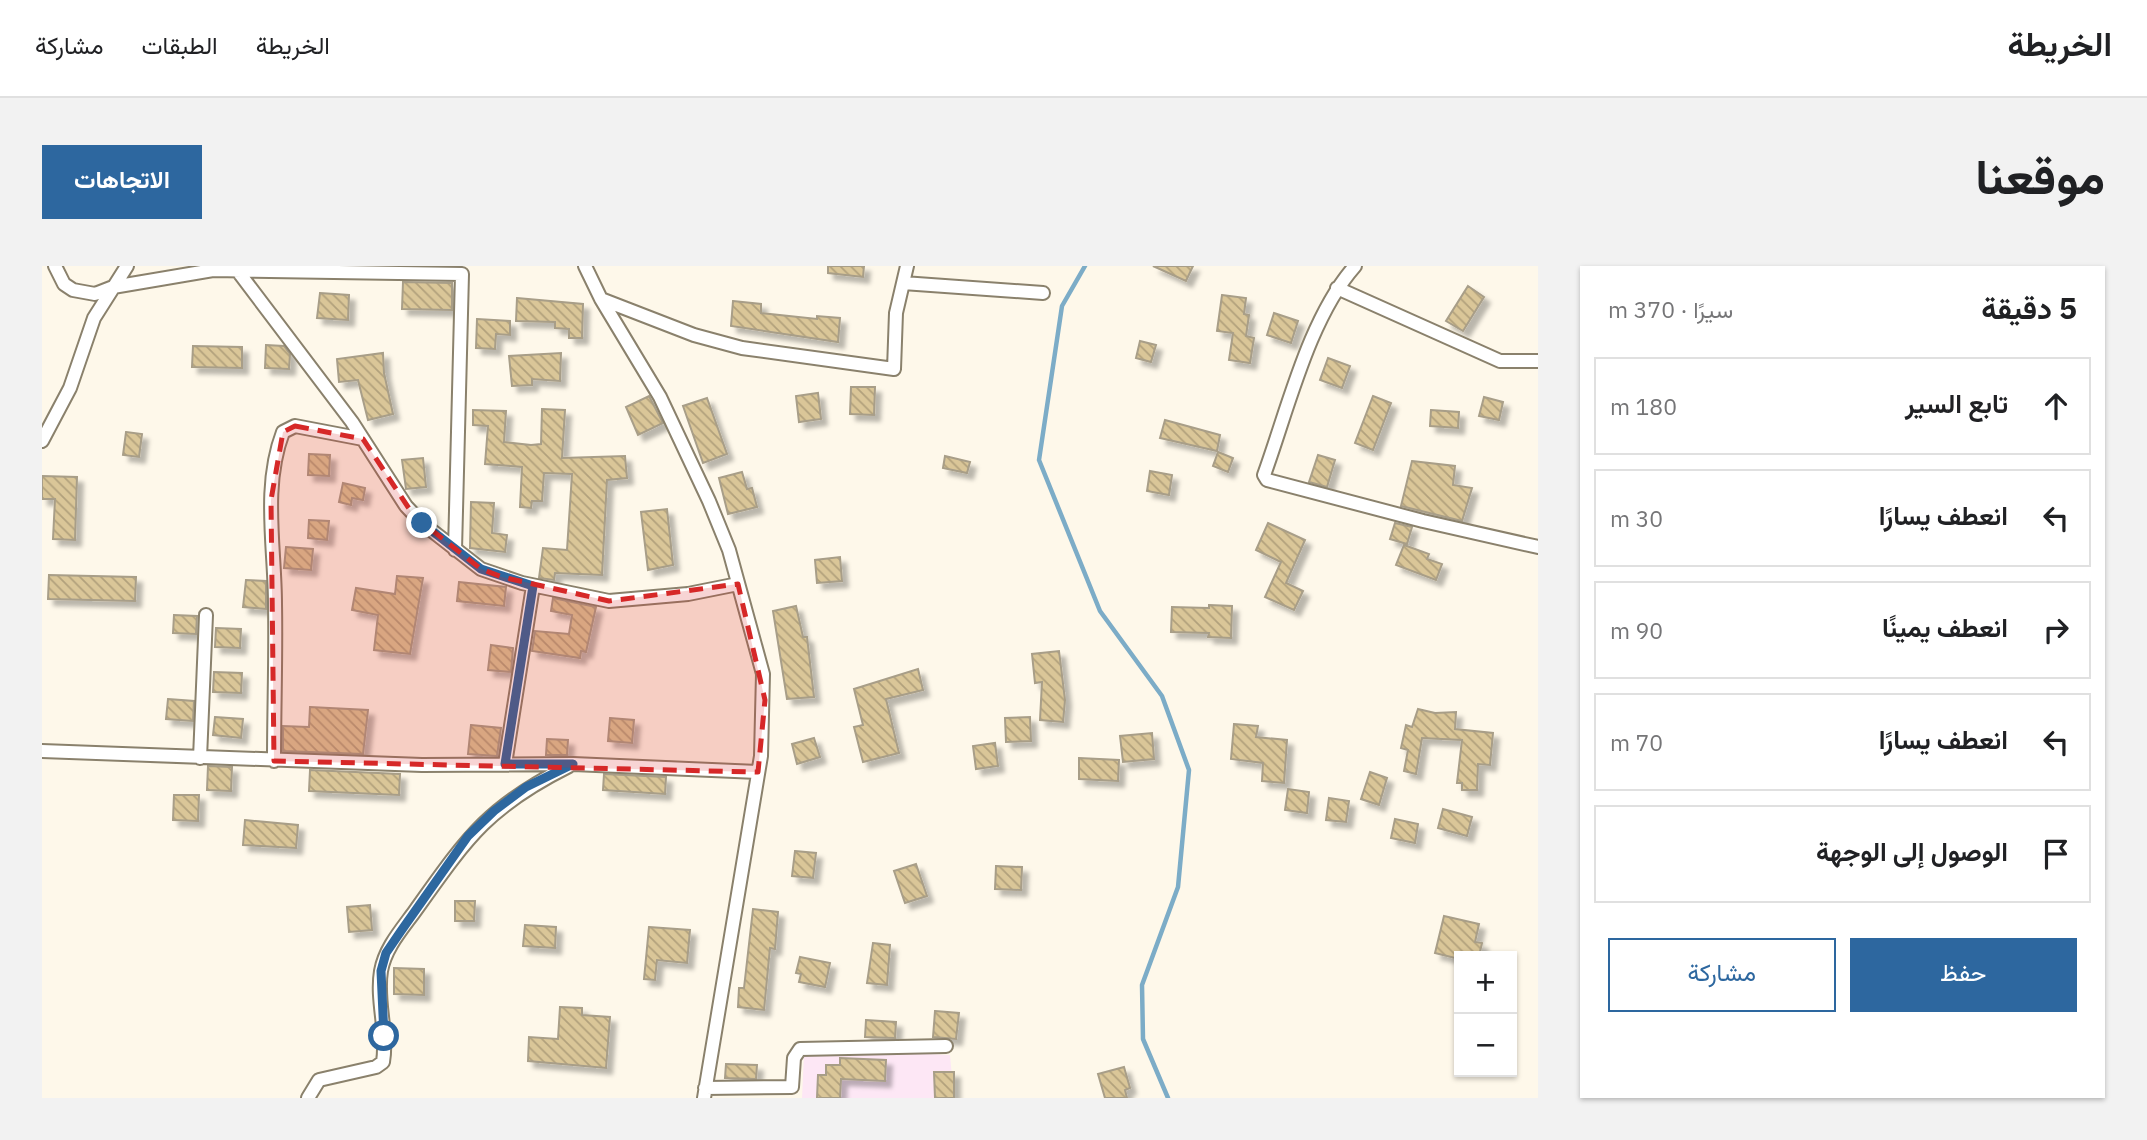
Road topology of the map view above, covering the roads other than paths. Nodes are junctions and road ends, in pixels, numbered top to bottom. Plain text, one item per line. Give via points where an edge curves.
1 (55, 266) edge
2 (127, 266) edge
3 (585, 266) edge
4 (907, 266) edge
5 (1355, 266) edge
6 (236, 269) edge
7 (903, 283) junction
8 (113, 287) junction
9 (1337, 288) junction
10 (1043, 293) dead end
11 (601, 299) junction
12 (1538, 361) edge
13 (363, 439) junction
14 (42, 441) edge
15 (1538, 547) edge
16 (456, 551) junction
17 (737, 584) junction
18 (533, 586) junction
19 (205, 615) dead end
20 (42, 751) edge
21 (200, 758) junction
22 (274, 761) junction
23 (505, 764) junction
24 (573, 764) junction
25 (758, 772) junction
26 (946, 1046) dead end
27 (704, 1093) edge
28 (308, 1098) edge

1 - 8 street via 64,284 83,294
2 - 8 street
3 - 11 street
4 - 7 street
5 - 9 street
6 - 8 street via 189,272
6 - 13 street
6 - 16 street via 462,274
7 - 10 street
7 - 11 street via 896,313 894,369 742,348
8 - 14 street via 94,318 69,388
9 - 12 street via 1500,361
9 - 15 street via 1318,323 1264,475 1268,480 1423,521
11 - 17 street via 660,397 709,500
13 - 16 street via 406,506
13 - 22 street via 295,426 283,432 277,447 271,500
16 - 18 street via 481,569
17 - 18 street via 609,601
17 - 25 street via 763,674
18 - 23 street
19 - 21 street
20 - 21 street
21 - 22 street
22 - 23 street
23 - 24 street
24 - 25 street
24 - 28 street via 526,787 468,836 386,953 380,996 383,1062 376,1068 319,1080
25 - 27 street
26 - 27 street via 800,1049 794,1058 792,1087

